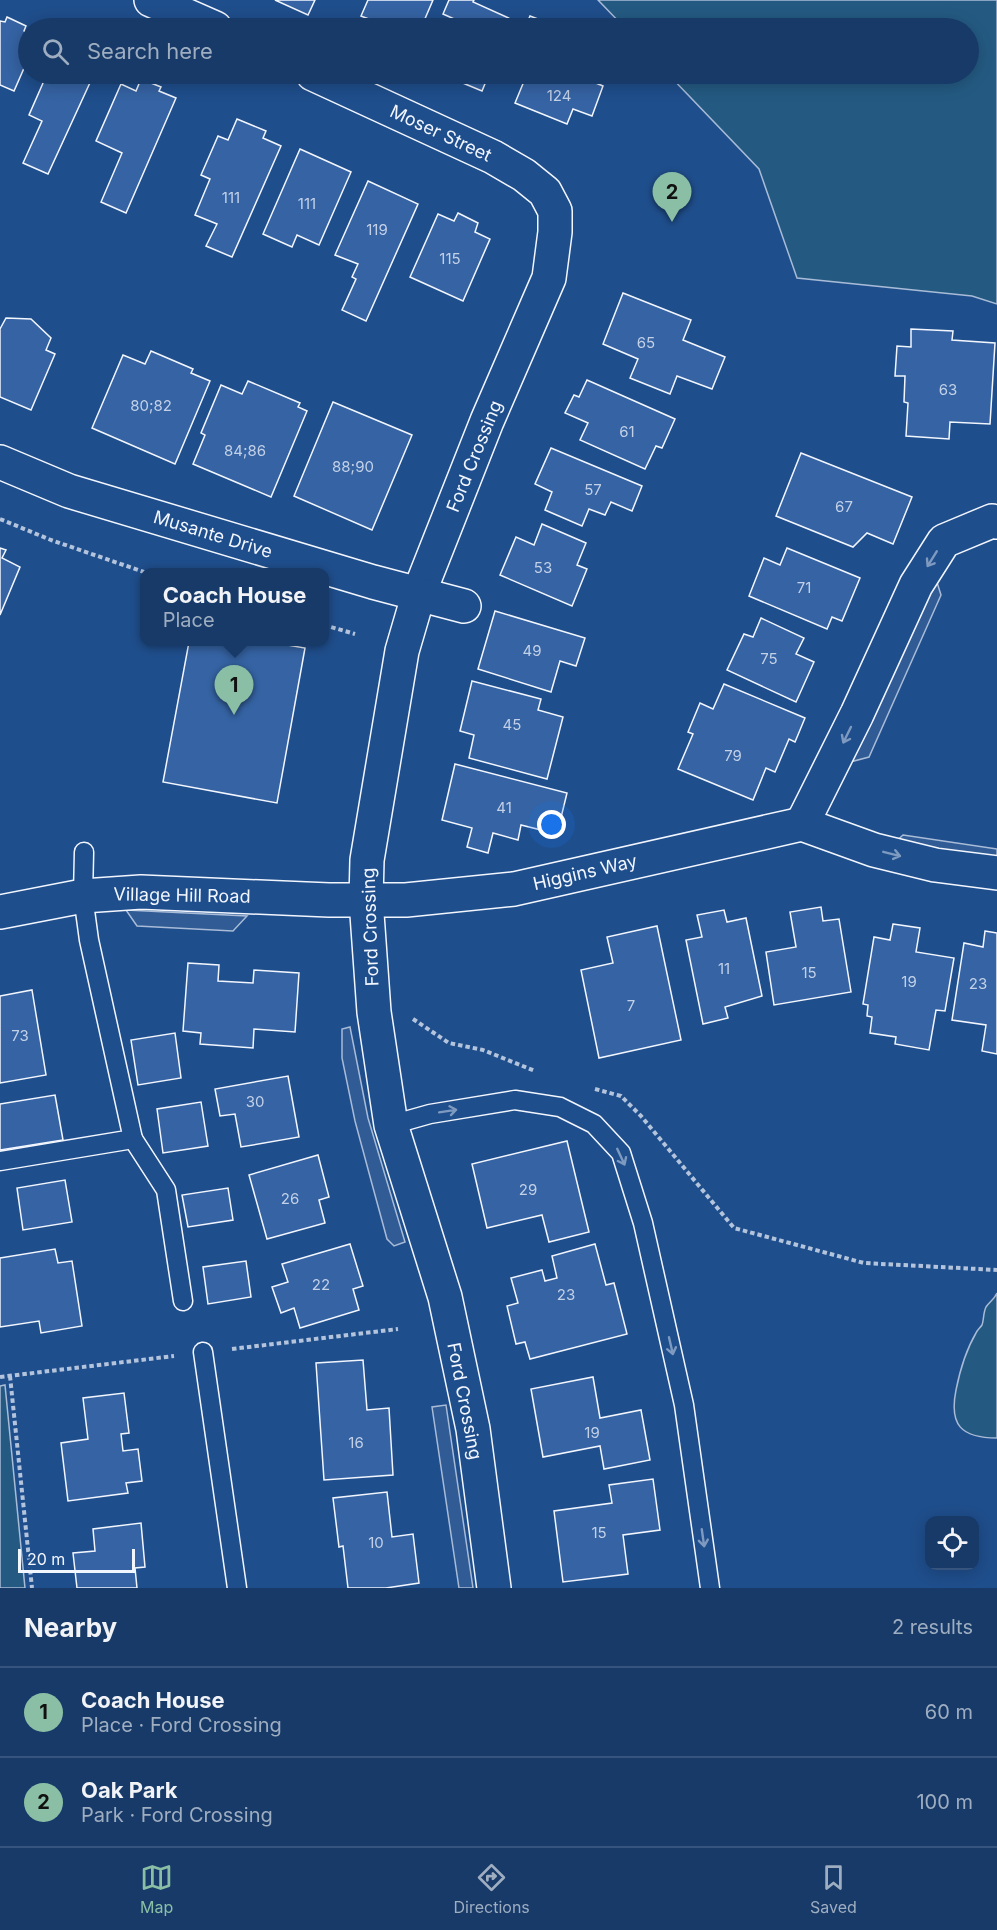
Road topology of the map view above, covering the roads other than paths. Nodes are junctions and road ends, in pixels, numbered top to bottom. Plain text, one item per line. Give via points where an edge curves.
1 (151, 0) edge
2 (192, 18) edge
3 (335, 84) edge
4 (555, 211) joint
5 (0, 462) edge
6 (997, 522) edge
7 (328, 568) edge
8 (329, 568) edge
9 (419, 593) junction
10 (464, 606) dead end
11 (802, 824) junction
12 (84, 852) dead end
13 (997, 873) edge
14 (83, 896) junction
15 (366, 900) junction
16 (0, 912) edge
17 (391, 1125) junction
18 (133, 1139) junction
19 (0, 1161) edge
20 (183, 1301) dead end
21 (202, 1352) dead end
22 (237, 1588) edge
23 (494, 1588) edge
24 (710, 1588) edge

1 - 2 street
3 - 4 street, Moser Street via 494,157 545,192
4 - 9 street, Ford Crossing via 549,278
5 - 7 street, Musante Drive via 69,491
6 -> 11 street via 944,541 916,585
8 - 9 street, Musante Drive
9 - 10 street, Musante Drive
9 - 15 street, Ford Crossing via 402,651 367,860
11 -> 13 street via 874,850 935,865
11 - 15 street, Higgins Way via 514,889
12 - 14 lane
14 - 15 street, Village Hill Road via 141,892
14 - 16 street, Village Hill Road
14 - 18 lane
15 - 17 street, Ford Crossing via 374,1012
17 - 23 street, Ford Crossing via 445,1297 472,1429
17 -> 24 lane via 430,1114 515,1100 560,1107 594,1124 621,1153 643,1223 684,1405
18 - 19 lane
18 - 20 lane via 166,1190
21 - 22 lane

